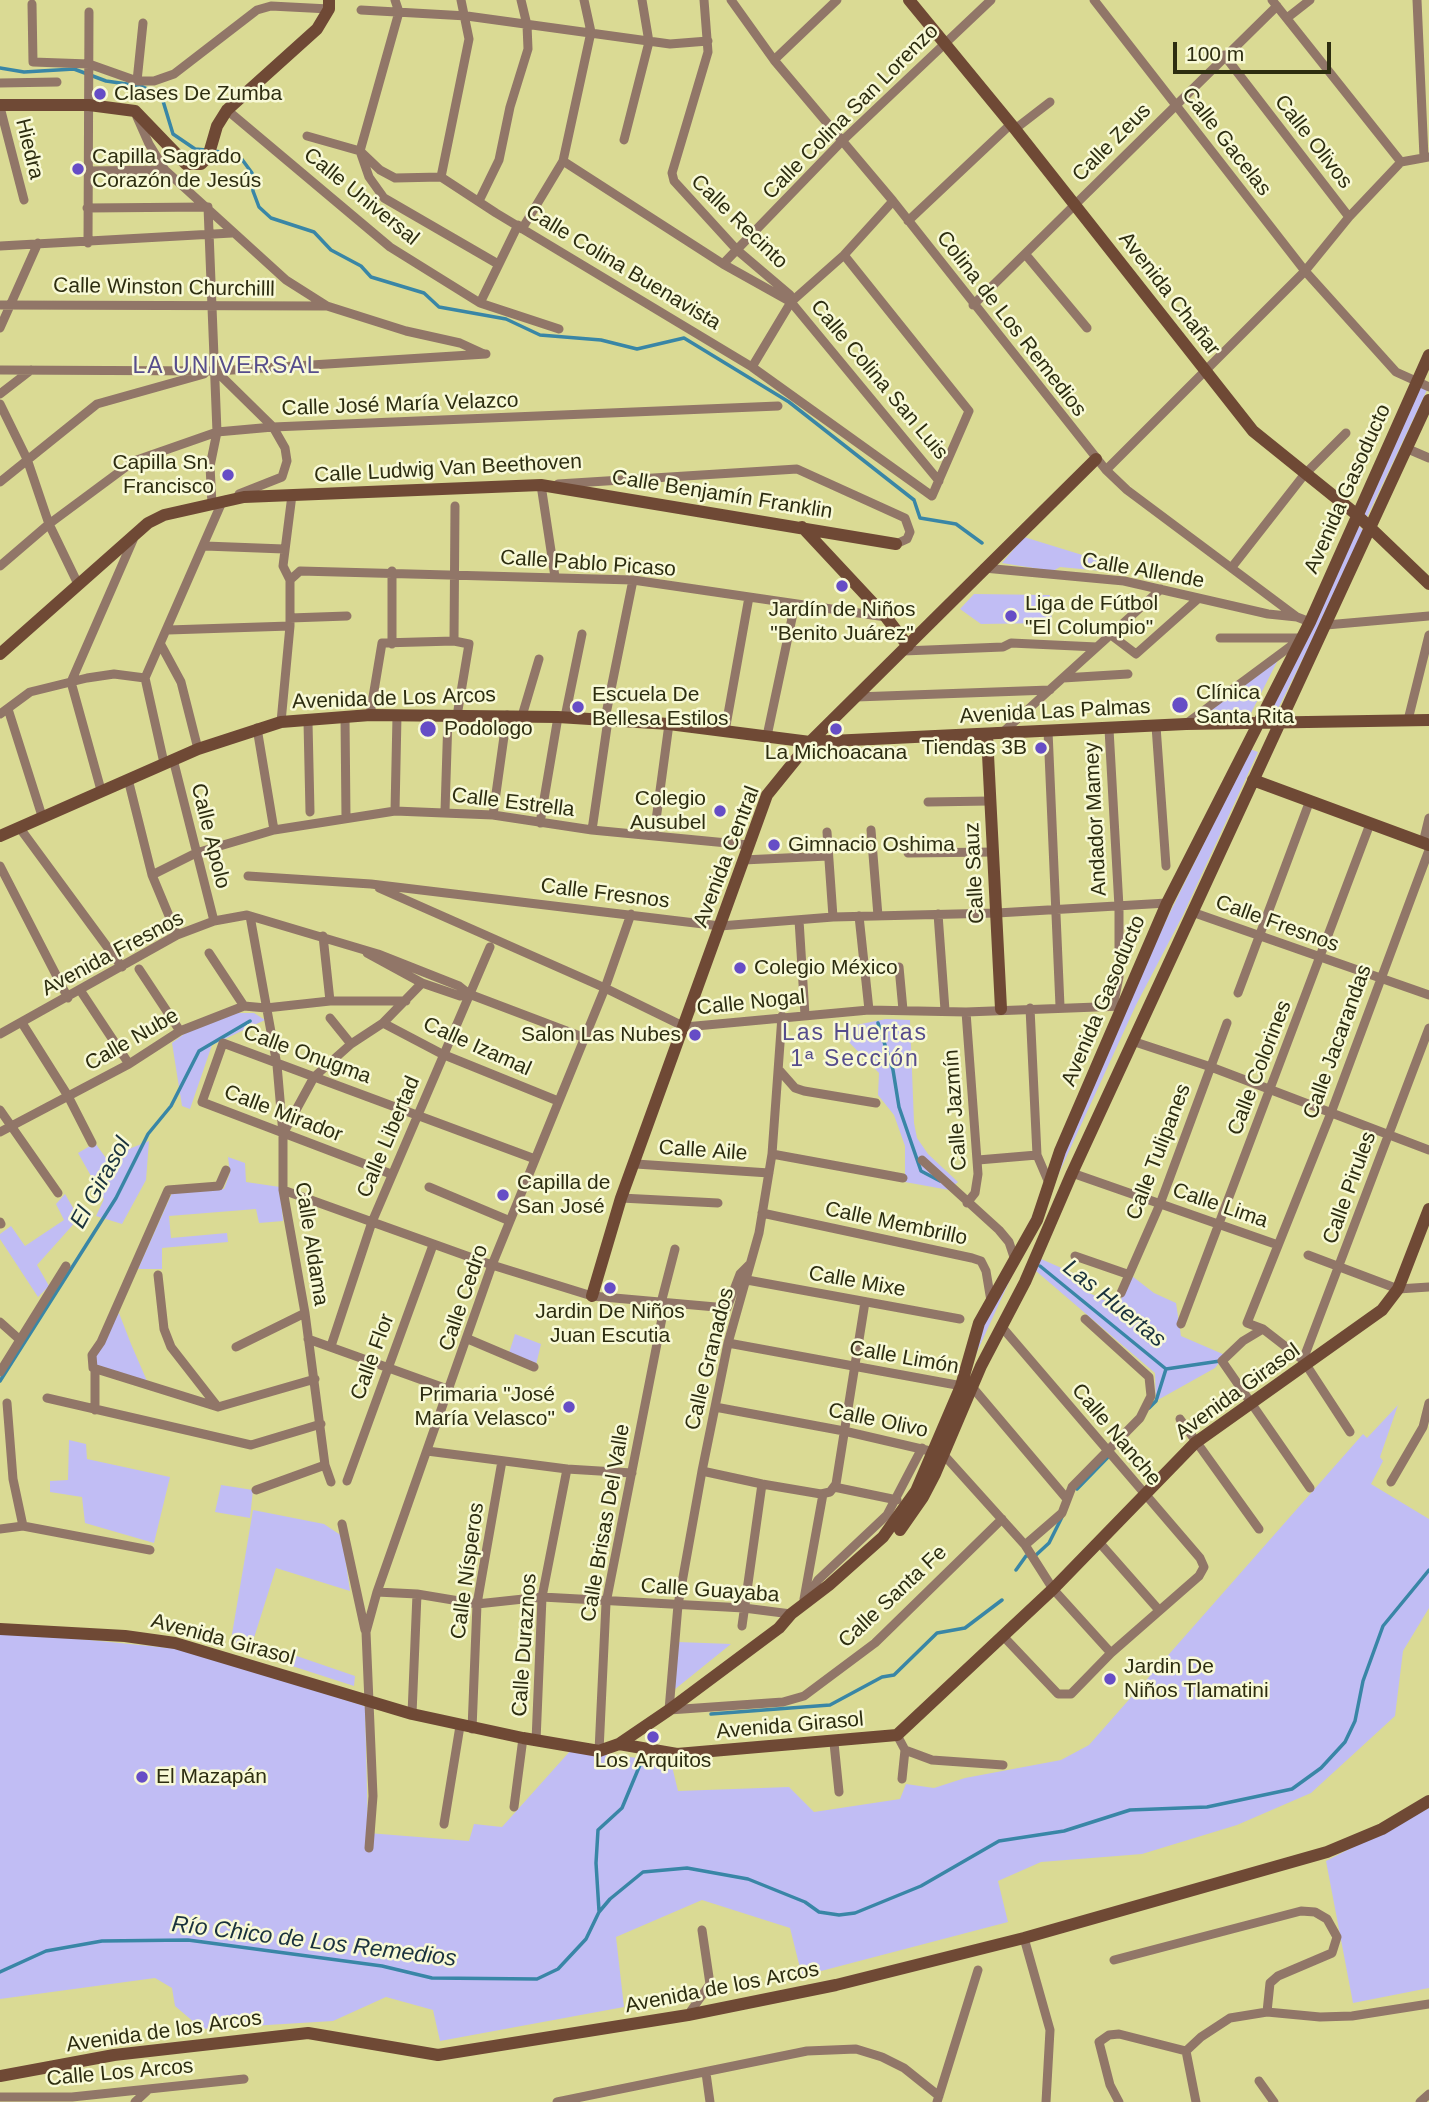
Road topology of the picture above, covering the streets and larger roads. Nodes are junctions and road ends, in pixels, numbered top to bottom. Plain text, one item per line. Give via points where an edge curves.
1 (396, 0) edge
2 (461, 0) edge
3 (521, 0) edge
4 (584, 0) edge
5 (642, 0) edge
6 (704, 0) edge
7 (731, 0) edge
8 (837, 0) edge
9 (909, 0) edge
10 (991, 0) edge
11 (1094, 0) edge
12 (1310, 0) edge
13 (1417, 0) edge
14 (270, 3) edge
15 (1275, 3) edge
16 (32, 4) dead end
17 (329, 4) edge
18 (361, 10) dead end
19 (89, 12) dead end
20 (399, 12) junction
21 (467, 16) junction
22 (1287, 18) junction
23 (143, 23) dead end
24 (527, 25) junction
25 (591, 32) junction
26 (708, 41) junction
27 (649, 42) junction
28 (944, 44) junction
29 (1224, 55) junction
30 (774, 60) junction
31 (90, 68) junction
32 (137, 81) junction
33 (57, 82) dead end
34 (0, 83) edge
35 (89, 100) junction
36 (1049, 102) dead end
37 (1175, 105) junction
38 (0, 106) edge
39 (227, 110) junction
40 (135, 111) junction
41 (1013, 126) junction
42 (307, 136) dead end
43 (624, 140) dead end
44 (841, 142) junction
45 (360, 151) junction
46 (1427, 157) edge
47 (563, 161) junction
48 (1401, 162) junction
49 (165, 170) junction
50 (87, 171) junction
51 (441, 177) junction
52 (24, 201) dead end
53 (479, 201) junction
54 (893, 201) junction
55 (1074, 205) junction
56 (208, 207) junction
57 (87, 208) junction
58 (1349, 217) junction
59 (908, 221) junction
60 (520, 227) junction
61 (232, 233) junction
62 (211, 234) junction
63 (38, 243) junction
64 (88, 243) junction
65 (0, 246) edge
66 (737, 250) junction
67 (844, 255) junction
68 (1026, 255) junction
69 (498, 264) junction
70 (723, 264) junction
71 (1305, 271) junction
72 (792, 302) junction
73 (480, 303) junction
74 (5, 304) edge
75 (973, 305) junction
76 (327, 306) junction
77 (214, 307) junction
78 (0, 328) edge
79 (1087, 328) dead end
80 (559, 329) dead end
81 (1429, 355) edge
82 (752, 367) junction
83 (0, 370) edge
84 (31, 370) junction
85 (1205, 370) junction
86 (216, 371) junction
87 (1423, 385) edge
88 (0, 394) edge
89 (1429, 400) edge
90 (0, 404) edge
91 (778, 406) dead end
92 (273, 427) junction
93 (217, 432) junction
94 (1346, 433) dead end
95 (1408, 449) junction
96 (1429, 458) edge
97 (1096, 459) junction
98 (27, 460) junction
99 (1106, 470) junction
100 (1304, 475) junction
101 (939, 481) junction
102 (0, 482) edge
103 (541, 485) junction
104 (292, 495) junction
105 (217, 503) junction
106 (455, 506) dead end
107 (1356, 514) junction
108 (49, 524) junction
109 (802, 527) junction
110 (1370, 527) junction
111 (135, 535) junction
112 (896, 544) joint
113 (205, 546) junction
114 (284, 549) junction
115 (0, 566) edge
116 (1232, 567) junction
117 (982, 568) junction
118 (392, 571) junction
119 (456, 575) junction
120 (555, 577) junction
121 (290, 580) junction
122 (633, 580) junction
123 (78, 584) junction
124 (1429, 584) edge
125 (1161, 589) junction
126 (749, 597) junction
127 (1199, 598) junction
128 (795, 604) junction
129 (1429, 615) edge
130 (347, 616) dead end
131 (886, 617) junction
132 (1303, 620) junction
133 (290, 622) junction
134 (1326, 625) junction
135 (168, 630) junction
136 (582, 634) dead end
137 (1111, 635) junction
138 (1429, 635) edge
139 (1220, 638) dead end
140 (1301, 638) junction
141 (454, 641) junction
142 (392, 644) junction
143 (161, 645) junction
144 (1097, 647) junction
145 (905, 649) junction
146 (0, 654) edge
147 (539, 659) dead end
148 (1128, 674) dead end
149 (145, 678) junction
150 (1063, 678) junction
151 (71, 682) junction
152 (1050, 690) junction
153 (856, 697) junction
154 (4, 712) edge
155 (370, 715) junction
156 (507, 715) junction
157 (397, 716) junction
158 (452, 716) junction
159 (522, 716) junction
160 (345, 717) junction
161 (562, 717) junction
162 (606, 720) junction
163 (1408, 720) junction
164 (1429, 720) edge
165 (281, 722) junction
166 (307, 722) junction
167 (1256, 723) junction
168 (1279, 723) junction
169 (668, 724) junction
170 (1186, 724) junction
171 (1157, 726) junction
172 (257, 728) junction
173 (1109, 729) junction
174 (724, 731) junction
175 (1048, 732) junction
176 (1001, 734) junction
177 (987, 735) junction
178 (767, 736) junction
179 (810, 742) junction
180 (198, 749) junction
181 (169, 761) junction
182 (128, 779) junction
183 (1253, 780) junction
184 (101, 790) junction
185 (990, 801) junction
186 (928, 802) dead end
187 (1309, 803) junction
188 (395, 811) junction
189 (445, 811) junction
190 (310, 812) dead end
191 (493, 815) junction
192 (42, 816) junction
193 (346, 818) junction
194 (1429, 818) edge
195 (540, 823) junction
196 (1370, 824) junction
197 (19, 827) junction
198 (274, 830) junction
199 (592, 830) junction
200 (871, 830) dead end
201 (827, 832) dead end
202 (654, 835) junction
203 (0, 836) edge
204 (748, 845) junction
205 (1427, 846) edge
206 (994, 852) junction
207 (196, 853) junction
208 (908, 853) dead end
209 (828, 856) junction
210 (743, 860) junction
211 (0, 866) edge
212 (1166, 866) dead end
213 (152, 875) junction
214 (248, 876) dead end
215 (370, 884) junction
216 (1167, 903) junction
217 (1119, 908) junction
218 (1058, 910) junction
219 (1192, 912) junction
220 (997, 913) junction
221 (631, 914) junction
222 (938, 914) junction
223 (248, 916) junction
224 (859, 916) junction
225 (878, 916) junction
226 (833, 917) junction
227 (799, 920) junction
228 (214, 921) junction
229 (720, 926) junction
230 (177, 935) junction
231 (323, 936) junction
232 (1259, 937) junction
233 (490, 947) dead end
234 (362, 950) junction
235 (209, 953) dead end
236 (1321, 958) junction
237 (122, 967) junction
238 (898, 967) dead end
239 (139, 970) dead end
240 (1380, 979) junction
241 (422, 982) junction
242 (605, 988) junction
243 (80, 990) junction
244 (1238, 992) dead end
245 (469, 994) junction
246 (1429, 995) edge
247 (68, 998) junction
248 (330, 1001) junction
249 (406, 1001) junction
250 (244, 1006) junction
251 (1060, 1006) junction
252 (1118, 1006) junction
253 (266, 1008) junction
254 (1030, 1008) junction
255 (1001, 1009) junction
256 (869, 1010) junction
257 (903, 1010) junction
258 (945, 1010) junction
259 (966, 1012) junction
260 (805, 1015) junction
261 (782, 1016) junction
262 (330, 1018) dead end
263 (22, 1023) junction
264 (383, 1023) junction
265 (1224, 1023) dead end
266 (685, 1027) junction
267 (1429, 1028) edge
268 (180, 1031) junction
269 (0, 1034) edge
270 (585, 1038) junction
271 (1132, 1041) junction
272 (351, 1044) junction
273 (442, 1054) junction
274 (129, 1063) junction
275 (277, 1065) junction
276 (1208, 1066) junction
277 (780, 1071) junction
278 (314, 1077) junction
279 (1270, 1089) junction
280 (68, 1096) junction
281 (558, 1101) junction
282 (202, 1102) joint
283 (876, 1102) dead end
284 (0, 1110) edge
285 (1331, 1113) junction
286 (418, 1114) junction
287 (12, 1124) junction
288 (0, 1132) edge
289 (283, 1133) junction
290 (1388, 1135) junction
291 (92, 1143) dead end
292 (1429, 1150) edge
293 (772, 1154) junction
294 (1037, 1155) junction
295 (535, 1159) junction
296 (922, 1160) dead end
297 (978, 1160) junction
298 (636, 1164) junction
299 (226, 1170) dead end
300 (769, 1172) junction
301 (1072, 1173) junction
302 (391, 1174) junction
303 (903, 1178) dead end
304 (1049, 1183) junction
305 (429, 1187) dead end
306 (283, 1190) junction
307 (58, 1193) dead end
308 (621, 1198) junction
309 (718, 1203) dead end
310 (967, 1203) junction
311 (1160, 1204) junction
312 (1429, 1209) edge
313 (762, 1213) junction
314 (510, 1221) junction
315 (372, 1222) junction
316 (1218, 1223) junction
317 (433, 1245) junction
318 (1278, 1245) junction
319 (675, 1249) dead end
320 (1308, 1255) dead end
321 (1076, 1256) dead end
322 (1016, 1262) junction
323 (492, 1265) junction
324 (749, 1265) junction
325 (66, 1266) dead end
326 (1340, 1267) junction
327 (158, 1275) dead end
328 (1127, 1275) junction
329 (747, 1280) junction
330 (1429, 1287) edge
331 (1398, 1289) junction
332 (1121, 1293) dead end
333 (592, 1296) junction
334 (865, 1302) junction
335 (663, 1303) junction
336 (992, 1303) junction
337 (305, 1313) junction
338 (960, 1319) dead end
339 (1085, 1319) dead end
340 (0, 1322) edge
341 (1181, 1324) dead end
342 (1001, 1325) junction
343 (1263, 1329) junction
344 (19, 1339) junction
345 (308, 1339) junction
346 (468, 1339) junction
347 (727, 1343) junction
348 (331, 1346) junction
349 (236, 1347) dead end
350 (1305, 1363) junction
351 (388, 1365) junction
352 (534, 1367) dead end
353 (856, 1367) junction
354 (95, 1371) junction
355 (0, 1372) edge
356 (315, 1379) junction
357 (967, 1387) junction
358 (450, 1390) junction
359 (47, 1398) dead end
360 (1250, 1402) junction
361 (7, 1403) dead end
362 (1429, 1403) edge
363 (218, 1407) junction
364 (715, 1407) junction
365 (95, 1410) junction
366 (1181, 1419) dead end
367 (321, 1424) junction
368 (1426, 1429) edge
369 (844, 1431) junction
370 (1350, 1432) dead end
371 (1195, 1443) junction
372 (933, 1450) junction
373 (427, 1451) junction
374 (1111, 1455) junction
375 (502, 1461) junction
376 (325, 1465) junction
377 (567, 1469) junction
378 (702, 1471) junction
379 (632, 1473) junction
380 (347, 1481) dead end
381 (331, 1482) dead end
382 (1391, 1482) dead end
383 (762, 1485) junction
384 (1310, 1488) dead end
385 (256, 1490) dead end
386 (829, 1491) junction
387 (1144, 1496) junction
388 (1067, 1499) junction
389 (897, 1500) junction
390 (1002, 1519) junction
391 (342, 1524) dead end
392 (23, 1526) junction
393 (0, 1529) edge
394 (1259, 1529) dead end
395 (1098, 1541) junction
396 (1026, 1547) junction
397 (150, 1550) dead end
398 (1054, 1589) junction
399 (377, 1592) junction
400 (417, 1594) junction
401 (542, 1597) junction
402 (606, 1603) junction
403 (477, 1604) junction
404 (678, 1605) junction
405 (803, 1605) junction
406 (744, 1608) junction
407 (1158, 1609) junction
408 (791, 1614) junction
409 (742, 1626) dead end
410 (779, 1628) junction
411 (0, 1629) edge
412 (366, 1632) junction
413 (1003, 1636) junction
414 (1111, 1653) junction
415 (369, 1702) junction
416 (669, 1710) junction
417 (412, 1714) junction
418 (466, 1727) junction
419 (897, 1735) junction
420 (523, 1738) junction
421 (536, 1741) junction
422 (834, 1743) junction
423 (619, 1744) junction
424 (905, 1750) junction
425 (600, 1751) junction
426 (1003, 1765) dead end
427 (902, 1779) dead end
428 (839, 1792) dead end
429 (1429, 1801) edge
430 (514, 1807) dead end
431 (444, 1824) dead end
432 (369, 1848) dead end
433 (702, 1930) dead end
434 (1024, 1938) junction
435 (1114, 1960) dead end
436 (978, 1970) dead end
437 (1429, 2004) edge
438 (1266, 2012) junction
439 (688, 2015) junction
440 (1186, 2051) junction
441 (705, 2073) junction
442 (0, 2076) edge
443 (243, 2079) dead end
444 (1259, 2081) dead end
445 (148, 2090) junction
446 (1429, 2094) edge
447 (0, 2097) edge
448 (72, 2097) junction
449 (938, 2099) edge
450 (84, 2102) edge
451 (135, 2102) edge
452 (557, 2102) edge
453 (710, 2102) edge
454 (1046, 2102) edge
455 (1119, 2102) edge
456 (1196, 2102) edge
457 (1274, 2102) edge
458 (1420, 2102) edge

1 - 20 street
2 - 21 street
3 - 24 street
4 - 25 street
5 - 27 street
6 - 26 street, Calle Recinto
7 - 30 street, Colina de Los Remedios
8 - 30 street
9 - 28 street, Avenida Chañar
10 - 28 street, Calle Colina San Lorenzo
11 - 37 street, Calle Gacelas
12 - 22 street
13 - 46 street
14 - 17 street
14 - 32 street via 174,74
15 - 22 street
15 - 29 street, Calle Zeus
16 - 31 street via 33,62
17 - 39 street via 317,29
18 - 20 street
19 - 31 street
20 - 21 street
20 - 45 street
21 - 24 street
21 - 51 street via 469,39
22 - 48 street
23 - 32 street
24 - 25 street
24 - 53 street via 528,49 499,160
25 - 27 street
25 - 47 street
26 - 27 street
26 - 66 street, Calle Recinto via 705,70 672,173 677,189
27 - 43 street
28 - 41 street, Avenida Chañar
28 - 44 street, Calle Colina San Lorenzo
29 - 37 street, Calle Zeus
29 - 58 street, Calle Olivos
30 - 44 street, Colina de Los Remedios
31 - 32 street
31 - 35 street
33 - 34 street
35 - 38 street
35 - 40 street
35 - 50 street
36 - 41 street
37 - 55 street, Calle Zeus
37 - 71 street, Calle Gacelas
38 - 52 street, Hiedra
39 - 40 street via 201,164 186,163
39 - 73 street, Calle Universal via 390,247
40 - 49 street
41 - 55 street, Avenida Chañar
41 - 59 street
42 - 45 street
44 - 54 street, Colina de Los Remedios
44 - 66 street, Calle Colina San Lorenzo
45 - 51 street via 396,178
45 - 69 street via 369,177 384,198
46 - 48 street
47 - 60 street
47 - 70 street
48 - 58 street
49 - 50 street
49 - 56 street
50 - 57 street
51 - 53 street, Calle Colina Buenavista
53 - 60 street, Calle Colina Buenavista
54 - 59 street, Colina de Los Remedios
54 - 67 street
55 - 68 street, Calle Zeus
55 - 85 street, Avenida Chañar
56 - 57 street
56 - 61 street
56 - 62 street
57 - 64 street
58 - 71 street
59 - 75 street, Colina de Los Remedios
60 - 69 street
60 - 82 street, Calle Colina Buenavista
61 - 62 street
61 - 76 street via 286,280
62 - 64 street
62 - 77 street
63 - 64 street
63 - 65 street
63 - 74 street
66 - 70 street, Calle Colina San Lorenzo
66 - 72 street, Calle Recinto via 790,295
67 - 72 street
67 - 101 street via 969,411
68 - 75 street, Calle Zeus
68 - 79 street
69 - 73 street
70 - 72 street
71 - 85 street
71 - 87 street, Calle Gacelas via 1396,372
72 - 82 street
72 - 101 street, Calle Colina San Luis
73 - 80 street, Calle Universal
74 - 77 street, Calle Winston Churchilll
74 - 78 street
75 - 97 street, Colina de Los Remedios
76 - 77 street, Calle Winston Churchilll
76 - 86 street via 486,354
77 - 86 street
81 - 87 street, Avenida Gasoducto
82 - 101 street, Calle Colina Buenavista via 932,496
83 - 84 street
84 - 86 street
84 - 88 street
85 - 99 street
85 - 100 street, Avenida Chañar via 1253,432
86 - 92 street
86 - 93 street
86 - 98 street via 97,404
87 - 107 street, Avenida Gasoducto
89 - 95 street, Avenida Gasoducto
90 - 98 street
91 - 92 street, Calle José María Velazco
92 - 93 street, Calle José María Velazco
92 - 105 street via 285,448 282,477
93 - 105 street via 210,466
93 - 108 street, Calle José María Velazco via 134,461
94 - 100 street
95 - 96 street
95 - 110 street, Avenida Gasoducto
97 - 99 street, Colina de Los Remedios
97 - 117 street, Avenida Central
98 - 102 street
98 - 108 street
99 - 116 street, Colina de Los Remedios
100 - 107 street, Avenida Chañar
100 - 116 street
103 - 104 street, Calle Ludwig Van Beethoven
103 - 109 street, Calle Benjamín Franklin
103 - 112 street, Calle Ludwig Van Beethoven via 797,469 905,518 910,532
103 - 120 street
104 - 105 street, Calle Ludwig Van Beethoven
104 - 114 street
105 - 111 street, Calle Ludwig Van Beethoven via 155,518
105 - 113 street
106 - 119 street
107 - 110 street, Avenida Chañar
107 - 132 street, Avenida Gasoducto
108 - 115 street, Calle José María Velazco
108 - 123 street
109 - 112 street, Calle Benjamín Franklin
109 - 131 street
110 - 124 street, Avenida Chañar
110 - 134 street, Avenida Gasoducto
111 - 123 street, Calle Ludwig Van Beethoven
111 - 151 street
113 - 114 street
113 - 135 street
114 - 121 street via 283,566
116 - 132 street, Colina de Los Remedios
117 - 125 street, Calle Allende via 1124,581
117 - 145 street, Avenida Central
118 - 119 street, Calle Pablo Picaso
118 - 121 street, Calle Pablo Picaso via 300,571
118 - 142 street
119 - 120 street, Calle Pablo Picaso
119 - 141 street
120 - 122 street, Calle Pablo Picaso
121 - 133 street
122 - 126 street, Calle Pablo Picaso
122 - 162 street
123 - 146 street, Calle Ludwig Van Beethoven
125 - 127 street, Calle Allende
125 - 137 street
126 - 128 street, Calle Pablo Picaso
126 - 174 street
127 - 132 street, Calle Allende
127 - 137 street via 1136,653
128 - 131 street, Calle Pablo Picaso
128 - 178 street
129 - 134 street
130 - 133 street
131 - 145 street
132 - 140 street, Avenida Gasoducto
133 - 135 street
133 - 165 street
134 - 168 street, Avenida Gasoducto
135 - 143 street
136 - 161 street
137 - 144 street
138 - 163 street
139 - 140 street
140 - 167 street, Avenida Gasoducto
140 - 170 street
141 - 142 street
141 - 158 street via 469,644
142 - 155 street via 382,643
143 - 149 street
143 - 180 street via 181,681
144 - 145 street via 1011,643
144 - 150 street
145 - 153 street, Avenida Central
147 - 159 street
148 - 150 street
149 - 151 street via 114,674
149 - 181 street, Calle Apolo
150 - 152 street
151 - 154 street via 30,692
151 - 184 street
152 - 153 street
152 - 176 street
153 - 179 street, Avenida Central
154 - 192 street
155 - 157 street, Avenida de Los Arcos
155 - 160 street, Avenida de Los Arcos
156 - 158 street, Avenida de Los Arcos
156 - 159 street, Avenida de Los Arcos
156 - 191 street
157 - 158 street, Avenida de Los Arcos
157 - 188 street
158 - 189 street
159 - 161 street, Avenida de Los Arcos
160 - 166 street, Avenida de Los Arcos
160 - 193 street
161 - 162 street, Avenida de Los Arcos
161 - 195 street
162 - 169 street, Avenida de Los Arcos
162 - 199 street
163 - 164 street, Avenida Las Palmas
163 - 168 street, Avenida Las Palmas
165 - 166 street, Avenida de Los Arcos
165 - 172 street, Avenida de Los Arcos
166 - 190 street
167 - 168 street, Avenida Las Palmas
167 - 170 street, Avenida Las Palmas
167 - 216 street, Avenida Gasoducto
168 - 183 street, Avenida Gasoducto
169 - 174 street, Avenida de Los Arcos
169 - 202 street
170 - 171 street, Avenida Las Palmas
171 - 173 street, Avenida Las Palmas
171 - 212 street
172 - 180 street, Avenida de Los Arcos
172 - 198 street
173 - 175 street, Avenida Las Palmas
173 - 217 street, Andador Mamey
174 - 178 street, Avenida de Los Arcos
175 - 176 street, Avenida Las Palmas
175 - 218 street
176 - 177 street, Avenida Las Palmas
177 - 179 street, Avenida Las Palmas
177 - 185 street, Calle Sauz
178 - 179 street, Avenida de Los Arcos
179 - 204 street, Avenida Central via 767,795
180 - 181 street, Avenida de Los Arcos
181 - 182 street, Avenida de Los Arcos
181 - 207 street, Calle Apolo
182 - 184 street, Avenida de Los Arcos
182 - 213 street
183 - 187 street
183 - 219 street, Avenida Gasoducto
184 - 192 street, Avenida de Los Arcos
185 - 186 street
185 - 206 street, Calle Sauz
187 - 196 street
187 - 232 street
188 - 189 street, Calle Estrella
188 - 193 street, Calle Estrella
189 - 191 street, Calle Estrella
191 - 195 street, Calle Estrella
192 - 197 street, Avenida de Los Arcos
193 - 198 street, Calle Estrella
194 - 205 street, Calle Jacarandas
195 - 199 street, Calle Estrella
196 - 205 street
196 - 236 street, Calle Colorines
197 - 203 street, Avenida de Los Arcos
197 - 237 street
198 - 207 street, Calle Estrella
199 - 202 street, Calle Estrella
200 - 225 street
201 - 209 street
202 - 204 street, Calle Estrella
204 - 210 street, Avenida Central
205 - 240 street, Calle Jacarandas
206 - 208 street
206 - 220 street, Calle Sauz
207 - 213 street, Calle Estrella
207 - 228 street, Calle Apolo
209 - 210 street
209 - 226 street
210 - 229 street, Avenida Central
211 - 247 street
213 - 230 street
214 - 215 street, Calle Fresnos
215 - 221 street, Calle Fresnos
215 - 242 street, Calle Nogal
216 - 217 street, Calle Fresnos
216 - 252 street, Avenida Gasoducto
217 - 218 street, Calle Fresnos
217 - 252 street, Andador Mamey
218 - 220 street, Calle Fresnos
218 - 251 street
219 - 232 street, Calle Fresnos
219 - 271 street, Avenida Gasoducto
220 - 222 street, Calle Fresnos
220 - 255 street, Calle Sauz
221 - 229 street, Calle Fresnos
221 - 242 street, Calle Cedro
222 - 225 street, Calle Fresnos
222 - 258 street
223 - 228 street, Avenida Fresnos
223 - 231 street
223 - 253 street
224 - 225 street, Calle Fresnos
224 - 226 street, Calle Fresnos
224 - 256 street
226 - 227 street, Calle Fresnos
227 - 229 street, Calle Fresnos
227 - 260 street
228 - 230 street, Avenida Fresnos
229 - 266 street, Avenida Central
230 - 237 street, Avenida Fresnos
231 - 234 street
231 - 248 street
232 - 236 street, Calle Fresnos
232 - 244 street
233 - 245 street, Calle Libertad
234 - 241 street
234 - 245 street via 459,986
235 - 250 street
236 - 240 street, Calle Fresnos
236 - 279 street, Calle Colorines
237 - 243 street, Avenida Fresnos
238 - 257 street
239 - 268 street
240 - 246 street, Calle Fresnos
240 - 285 street, Calle Jacarandas
241 - 245 street via 460,996
241 - 249 street, Calle Aldama
242 - 266 street, Calle Nogal
242 - 270 street, Calle Cedro
243 - 247 street, Avenida Fresnos
243 - 274 street
245 - 270 street
245 - 273 street, Calle Libertad
247 - 263 street, Avenida Fresnos
248 - 249 street, Calle Nube
248 - 253 street, Calle Nube
249 - 264 street, Calle Aldama
250 - 253 street, Calle Nube
250 - 268 street, Calle Nube
251 - 252 street, Calle Nogal
251 - 254 street, Calle Nogal
252 - 304 street, Avenida Gasoducto
253 - 275 street
254 - 255 street, Calle Nogal
254 - 294 street
255 - 259 street, Calle Nogal
256 - 257 street, Calle Nogal
256 - 260 street, Calle Nogal
257 - 258 street, Calle Nogal
258 - 259 street, Calle Nogal
259 - 297 street, Calle Jazmín
260 - 261 street, Calle Nogal
261 - 266 street, Calle Nogal
261 - 277 street, Calle Granados
262 - 272 street
263 - 269 street, Avenida Fresnos
263 - 280 street
264 - 272 street, Calle Aldama
264 - 273 street, Calle Izamal
265 - 276 street, Calle Tulipanes
266 - 298 street, Avenida Central
267 - 290 street, Calle Pirules
268 - 274 street, Calle Nube
270 - 281 street, Calle Cedro
271 - 276 street
271 - 301 street, Avenida Gasoducto
272 - 278 street, Calle Aldama
273 - 281 street, Calle Izamal
273 - 286 street, Calle Libertad
274 - 280 street, Calle Nube
275 - 278 street, Calle Onugma
275 - 282 street, Calle Onugma via 223,1043
275 - 289 street
276 - 279 street
276 - 311 street, Calle Tulipanes
277 - 283 street via 804,1091
277 - 293 street, Calle Granados
278 - 286 street, Calle Onugma
278 - 289 street, Calle Aldama
279 - 285 street
279 - 316 street, Calle Colorines
280 - 287 street, Calle Nube
280 - 291 street
281 - 295 street, Calle Cedro
282 - 289 street, Calle Mirador
284 - 287 street
285 - 290 street
285 - 318 street, Calle Jacarandas
286 - 295 street, Calle Onugma
286 - 302 street, Calle Libertad
287 - 288 street, Calle Nube
287 - 307 street
289 - 302 street, Calle Mirador
289 - 306 street, Calle Aldama
290 - 292 street
290 - 326 street, Calle Pirules
293 - 300 street, Calle Granados
293 - 303 street
294 - 297 street
294 - 304 street
295 - 314 street, Calle Cedro
296 - 310 street
297 - 310 street, Calle Jazmín via 978,1184
298 - 300 street, Calle Aile
298 - 308 street, Avenida Central
299 - 354 street via 219,1186 168,1190 92,1355
300 - 313 street, Calle Granados
301 - 311 street, Calle Lima
301 - 342 street, Avenida Gasoducto via 1025,1282
302 - 315 street, Calle Libertad
304 - 322 street, Avenida Gasoducto
305 - 314 street
306 - 315 street
306 - 337 street, Calle Aldama
308 - 309 street
308 - 333 street, Avenida Central
310 - 322 street via 1009,1242
311 - 316 street, Calle Lima
311 - 328 street, Calle Tulipanes
312 - 331 street
313 - 324 street, Calle Granados
313 - 336 street, Calle Membrillo via 981,1261
314 - 323 street, Calle Cedro
315 - 317 street
315 - 348 street, Calle Libertad
316 - 318 street, Calle Lima
316 - 341 street, Calle Colorines
317 - 323 street
317 - 351 street, Calle Flor
318 - 343 street, Calle Jacarandas via 1247,1322
319 - 335 street, Calle Brisas Del Valle
320 - 326 street
321 - 328 street
322 - 336 street, Avenida Gasoducto
323 - 333 street
323 - 346 street, Calle Cedro
324 - 329 street, Calle Granados
324 - 335 street via 740,1274 727,1308
325 - 344 street
326 - 331 street
326 - 350 street, Calle Pirules
327 - 363 street via 164,1329 171,1348
328 - 332 street, Calle Tulipanes
329 - 334 street, Calle Mixe
329 - 347 street, Calle Granados
330 - 331 street
331 - 350 street, Avenida Girasol via 1382,1310
333 - 335 street
334 - 338 street, Calle Mixe
334 - 353 street
335 - 379 street, Calle Brisas Del Valle
336 - 357 street, Avenida Gasoducto via 972,1341
337 - 345 street, Calle Aldama
337 - 349 street
339 - 374 street via 1149,1377 1151,1396
340 - 344 street
342 - 357 street, Avenida Gasoducto
342 - 374 street, Calle Nanche
343 - 350 street
343 - 360 street via 1222,1361
344 - 355 street
345 - 348 street
345 - 356 street, Calle Aldama
346 - 352 street
346 - 358 street, Calle Cedro
347 - 353 street, Calle Limón
347 - 364 street, Calle Granados
348 - 351 street
350 - 360 street, Avenida Girasol
350 - 370 street
351 - 358 street
351 - 380 street, Calle Flor
353 - 357 street, Calle Limón
353 - 369 street
354 - 363 street
354 - 365 street
356 - 363 street
356 - 367 street, Calle Aldama
357 - 372 street, Avenida Gasoducto
357 - 388 street, Calle Limón
358 - 373 street, Calle Cedro
359 - 365 street
360 - 371 street, Avenida Girasol
360 - 384 street
361 - 392 street via 13,1479
362 - 368 street
364 - 369 street, Calle Olivo
364 - 378 street, Calle Granados
365 - 367 street via 251,1445
366 - 371 street
367 - 376 street, Calle Aldama
368 - 382 street
369 - 372 street, Calle Olivo
369 - 386 street
371 - 387 street, Avenida Girasol
371 - 394 street
372 - 389 street
372 - 390 street, Calle Olivo
372 - 405 street, Avenida Gasoducto via 900,1517
372 - 410 street, Avenida Gasoducto via 923,1497 889,1542 788,1626
373 - 375 street
373 - 399 street, Calle Cedro
374 - 387 street, Calle Nanche
374 - 388 street via 1072,1487
375 - 377 street
375 - 403 street, Calle Nísperos
376 - 381 street, Calle Aldama
376 - 385 street
377 - 379 street
377 - 401 street, Calle Duraznos
378 - 383 street
378 - 404 street, Calle Granados
379 - 402 street, Calle Brisas Del Valle
383 - 386 street
383 - 406 street
386 - 389 street
386 - 405 street
387 - 395 street, Avenida Girasol
387 - 407 street, Calle Nanche via 1203,1567 1199,1576
388 - 396 street via 1062,1513
389 - 405 street via 866,1537 818,1580
390 - 396 street, Calle Olivo
390 - 416 street, Calle Santa Fe via 874,1643 804,1696 783,1702
391 - 412 street
392 - 393 street
392 - 397 street
395 - 398 street, Avenida Girasol
395 - 407 street
396 - 398 street, Calle Olivo
398 - 413 street, Avenida Girasol
398 - 414 street, Calle Olivo
399 - 400 street, Calle Guayaba
399 - 412 street, Calle Cedro
400 - 403 street, Calle Guayaba
400 - 417 street
401 - 402 street, Calle Guayaba
401 - 403 street, Calle Guayaba
401 - 421 street, Calle Duraznos
402 - 404 street, Calle Guayaba
402 - 425 street, Calle Brisas Del Valle
403 - 418 street, Calle Nísperos
404 - 406 street, Calle Guayaba
404 - 416 street, Calle Granados
405 - 408 street, Avenida Gasoducto
406 - 408 street, Calle Guayaba
406 - 409 street
407 - 414 street
408 - 410 street, Avenida Gasoducto
410 - 416 street, Avenida Gasoducto
411 - 415 street, Avenida Girasol via 174,1643
412 - 415 street, Calle Cedro
413 - 414 street via 1064,1696 1071,1695
413 - 419 street, Avenida Girasol
415 - 417 street, Avenida Girasol
415 - 432 street, Calle Cedro via 373,1796
416 - 423 street, Avenida Gasoducto
417 - 418 street, Avenida Girasol
418 - 420 street, Avenida Girasol
418 - 431 street, Calle Nísperos
419 - 422 street, Avenida Girasol
419 - 424 street
420 - 421 street, Avenida Girasol
420 - 430 street
421 - 425 street, Avenida Girasol
422 - 423 street, Avenida Girasol via 677,1754
422 - 428 street
423 - 425 street, Avenida Girasol
424 - 426 street via 932,1760
424 - 427 street
429 - 434 street, Avenida de los Arcos via 1382,1829 1327,1852
433 - 439 street via 710,1984
434 - 439 street, Avenida de los Arcos via 836,1985
434 - 454 street via 1050,2031
435 - 438 street via 1315,1912 1327,1919 1337,1937 1332,1953 1270,1983
436 - 449 street
437 - 438 street via 1352,2016
438 - 440 street via 1230,2018
439 - 442 street, Avenida de los Arcos via 438,2055 308,2033 114,2055
440 - 455 street via 1119,2034 1099,2042
440 - 456 street
441 - 449 street via 807,2051 856,2049 904,2068
441 - 452 street
441 - 453 street
443 - 445 street, Calle Los Arcos
444 - 457 street
445 - 448 street, Calle Los Arcos
445 - 451 street
446 - 458 street
447 - 448 street, Calle Los Arcos
448 - 450 street

